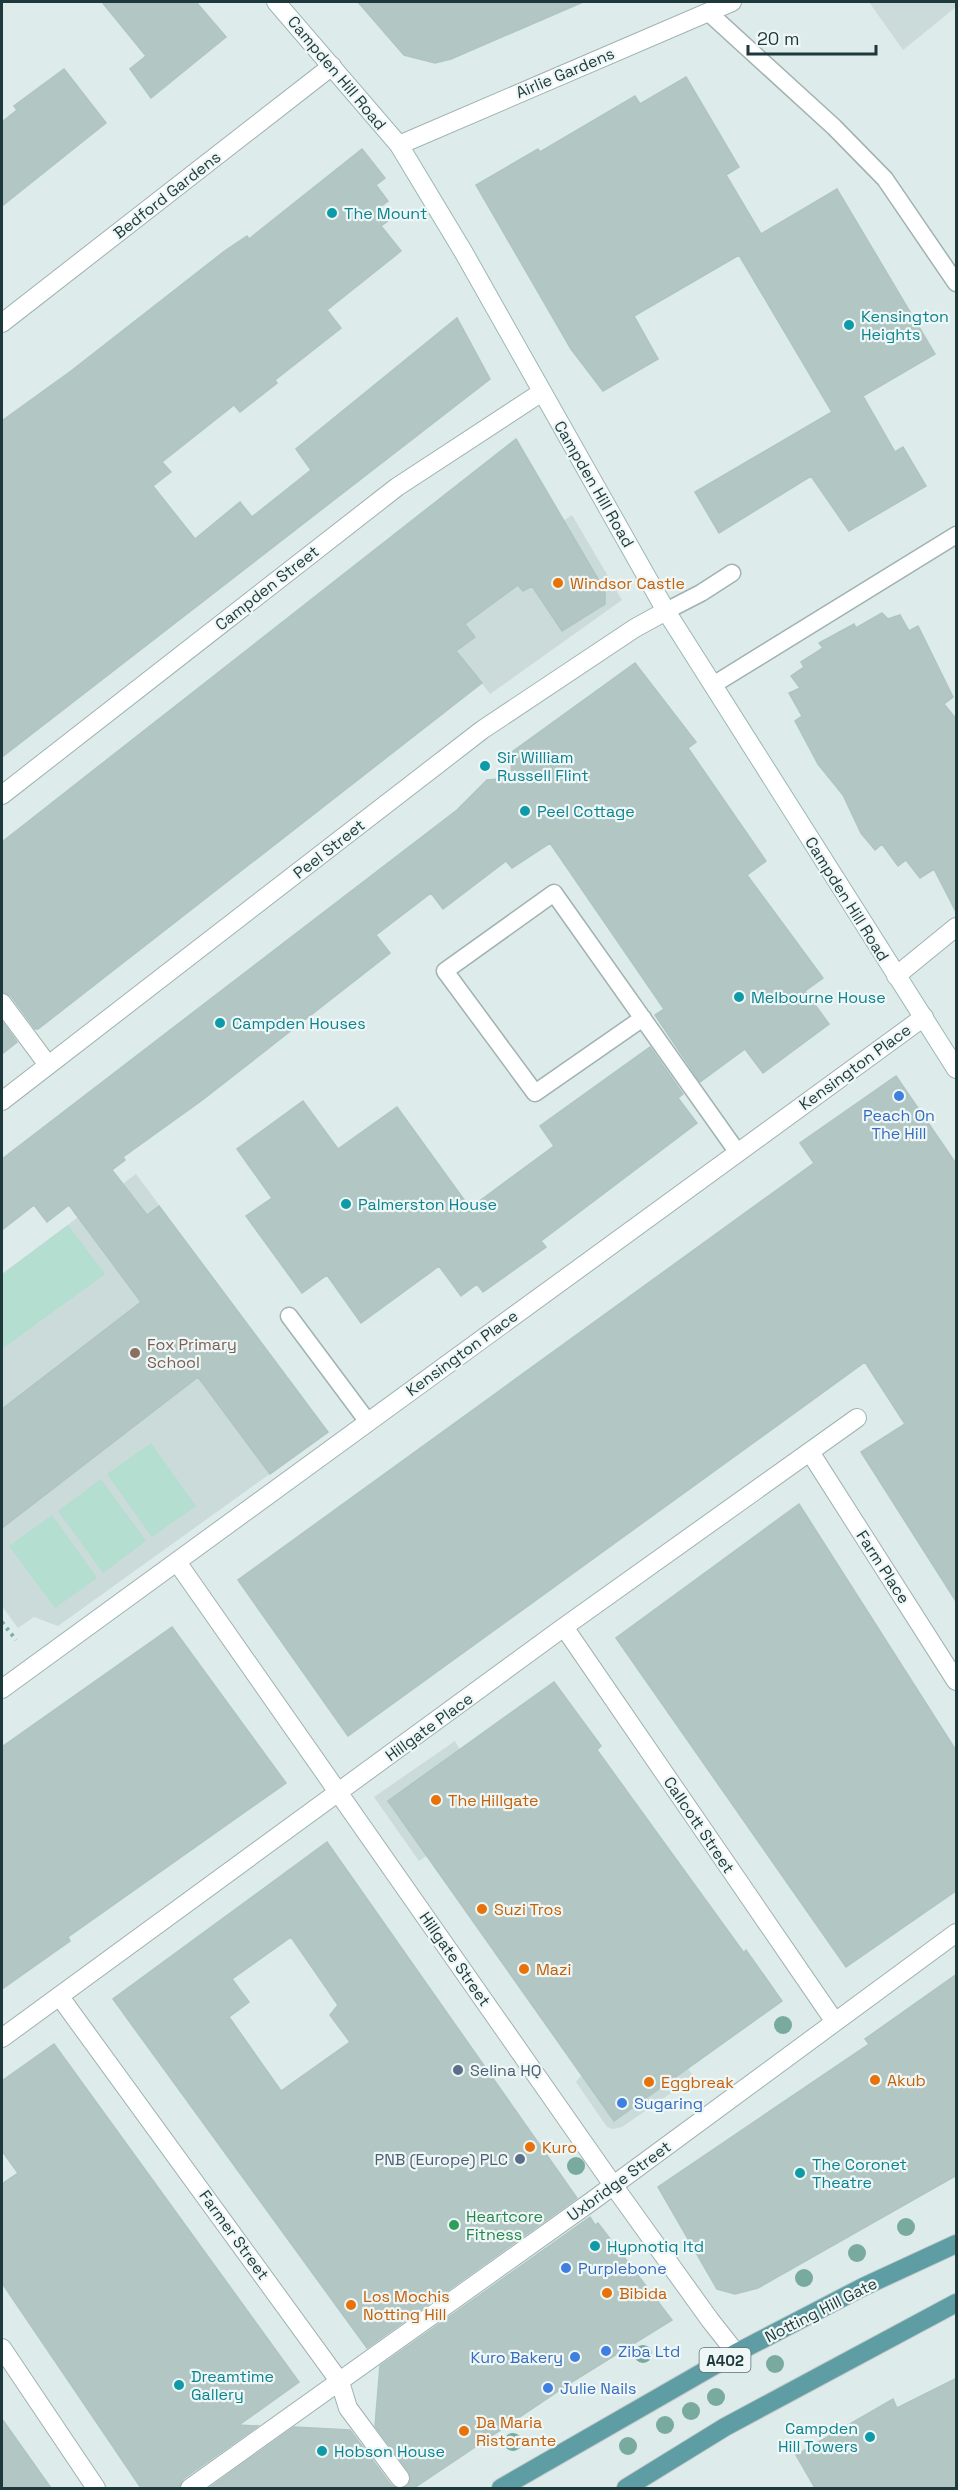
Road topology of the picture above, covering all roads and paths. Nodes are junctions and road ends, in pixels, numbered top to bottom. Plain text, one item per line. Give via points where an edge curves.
1 (276, 2) edge
2 (732, 2) edge
3 (708, 12) junction
4 (332, 66) junction
5 (399, 145) junction
6 (957, 283) edge
7 (2, 322) edge
8 (542, 392) junction
9 (957, 535) edge
10 (732, 573) dead end
11 (666, 611) junction
12 (713, 685) junction
13 (2, 795) edge
14 (957, 927) edge
15 (897, 976) junction
16 (2, 1003) edge
17 (924, 1017) junction
18 (643, 1018) junction
19 (48, 1065) junction
20 (957, 1069) edge
21 (2, 1101) edge
22 (738, 1153) junction
23 (289, 1316) dead end
24 (857, 1418) dead end
25 (368, 1422) junction
26 (810, 1452) junction
27 (177, 1562) junction
28 (564, 1627) junction
29 (957, 1681) edge
30 (2, 1689) edge
31 (339, 1792) junction
32 (957, 1933) edge
33 (60, 1997) junction
34 (835, 2022) junction
35 (2, 2037) edge
36 (613, 2185) junction
37 (957, 2244) edge
38 (957, 2303) edge
39 (2, 2348) edge
40 (736, 2353) junction
41 (340, 2382) junction
42 (400, 2478) dead end
43 (96, 2488) edge
44 (190, 2488) edge
45 (501, 2488) edge
46 (626, 2488) edge

1 - 4 street, Campden Hill Road
2 - 3 street, Airlie Gardens
3 - 5 street, Airlie Gardens
3 - 6 lane via 885,179
4 - 5 street, Campden Hill Road
4 - 7 street, Bedford Gardens
5 - 8 street, Campden Hill Road
8 - 11 street, Campden Hill Road
8 - 13 street, Campden Street via 398,487
9 - 12 lane
10 - 11 lane
11 - 12 street, Campden Hill Road
11 - 19 street, Peel Street via 482,730
12 - 15 street, Campden Hill Road
14 - 15 street
15 - 17 street, Campden Hill Road
16 - 19 street
17 - 20 street, Campden Hill Road
17 - 22 street, Kensington Place
18 - 18 lane via 554,893 445,971 535,1093
18 - 22 lane
19 - 21 street, Peel Street
22 - 25 street, Kensington Place
23 - 25 lane
24 - 26 street, Hillgate Place
25 - 27 street, Kensington Place
26 - 28 street, Hillgate Place
26 - 29 street, Farm Place
27 - 30 street, Kensington Place
27 - 31 street, Hillgate Street
28 - 31 street, Hillgate Place
28 - 34 street, Callcott Street
31 - 33 street, Hillgate Place
31 - 36 street, Hillgate Street
32 - 34 street, Uxbridge Street
33 - 35 street, Hillgate Place
33 - 41 street, Farmer Street
34 - 36 street, Uxbridge Street
36 - 40 street, Hillgate Street
36 - 41 street, Uxbridge Street
37 - 40 main road, Notting Hill Gate / A402 via 863,2287
38 - 46 main road via 725,2427
39 - 43 street
40 - 45 main road, Notting Hill Gate / A402
41 - 42 street, Farmer Street via 348,2408
41 - 44 street, Uxbridge Street

